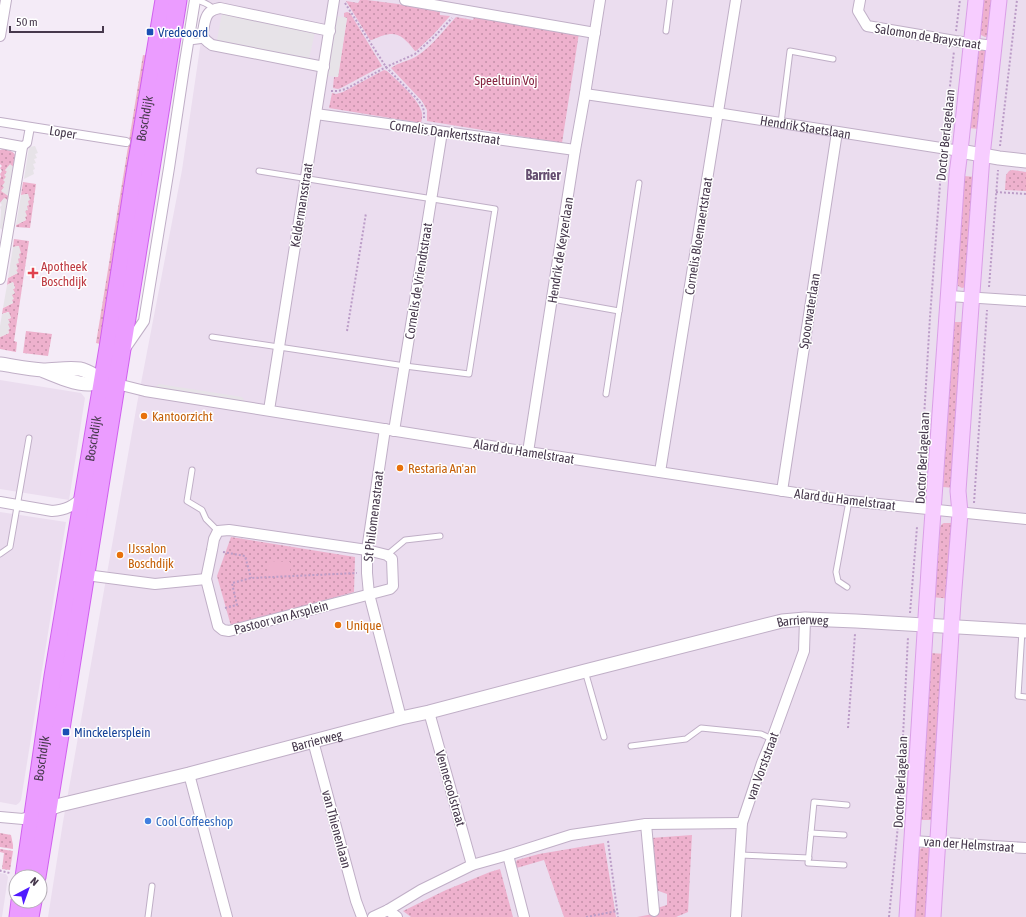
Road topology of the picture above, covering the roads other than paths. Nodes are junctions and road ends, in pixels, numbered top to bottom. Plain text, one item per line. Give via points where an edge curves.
1 (6, 0) edge
2 (164, 0) edge
3 (178, 0) edge
4 (195, 0) edge
5 (334, 0) edge
6 (405, 0) edge
7 (600, 0) edge
8 (670, 0) edge
9 (736, 0) edge
10 (860, 0) edge
11 (976, 0) edge
12 (999, 0) edge
13 (464, 5) edge
14 (214, 9) junction
15 (330, 31) junction
16 (666, 31) dead end
17 (595, 33) junction
18 (0, 36) edge
19 (205, 39) junction
20 (188, 41) junction
21 (971, 43) junction
22 (993, 46) junction
23 (833, 59) dead end
24 (324, 67) junction
25 (585, 94) junction
26 (717, 113) junction
27 (316, 114) junction
28 (0, 122) edge
29 (781, 123) junction
30 (30, 127) junction
31 (442, 132) junction
32 (837, 132) junction
33 (126, 142) dead end
34 (0, 143) edge
35 (22, 147) junction
36 (575, 150) junction
37 (960, 151) junction
38 (982, 156) junction
39 (1026, 161) edge
40 (259, 171) dead end
41 (306, 179) junction
42 (639, 183) dead end
43 (431, 199) junction
44 (2, 248) edge
45 (0, 279) edge
46 (949, 296) junction
47 (971, 298) junction
48 (552, 299) junction
49 (1026, 301) edge
50 (619, 311) junction
51 (212, 337) dead end
52 (279, 347) junction
53 (121, 354) junction
54 (0, 364) edge
55 (405, 366) junction
56 (110, 382) junction
57 (606, 394) dead end
58 (269, 410) junction
59 (390, 430) junction
60 (29, 438) dead end
61 (528, 452) junction
62 (192, 470) dead end
63 (660, 472) junction
64 (782, 491) junction
65 (83, 497) junction
66 (849, 501) junction
67 (0, 502) edge
68 (18, 505) junction
69 (934, 510) junction
70 (967, 514) junction
71 (1026, 519) edge
72 (218, 531) junction
73 (440, 536) dead end
74 (367, 550) junction
75 (0, 554) edge
76 (387, 555) junction
77 (86, 575) junction
78 (206, 579) junction
79 (847, 587) dead end
80 (369, 594) junction
81 (805, 619) junction
82 (926, 625) junction
83 (951, 626) junction
84 (1024, 631) edge
85 (585, 671) junction
86 (1026, 697) edge
87 (430, 712) junction
88 (401, 718) junction
89 (604, 738) dead end
90 (772, 739) junction
91 (313, 741) junction
92 (631, 746) dead end
93 (189, 774) junction
94 (847, 805) dead end
95 (41, 812) junction
96 (0, 817) edge
97 (742, 823) junction
98 (646, 824) junction
99 (811, 833) junction
100 (844, 835) dead end
101 (912, 840) junction
102 (938, 842) junction
103 (1026, 848) edge
104 (508, 855) junction
105 (740, 855) junction
106 (809, 858) junction
107 (472, 864) junction
108 (844, 865) dead end
109 (21, 869) edge
110 (37, 869) edge
111 (152, 886) dead end
112 (388, 910) junction
113 (654, 911) dead end
114 (148, 917) edge
115 (227, 917) edge
116 (362, 917) edge
117 (372, 917) edge
118 (397, 917) edge
119 (524, 917) edge
120 (736, 917) edge
121 (907, 917) edge
122 (933, 917) edge

1 - 18 street
2 - 56 main road, Boschdijk via 134,179
3 - 53 main road, Boschdijk
4 - 14 lane via 203,1
4 - 20 street, Boschdijk
5 - 15 street, Keldermansstraat
6 - 13 street
7 - 17 street, Hendrik de Keyzerlaan
8 - 16 lane
9 - 26 street, Cornelis Bloemaertstraat
10 - 21 street, Salomon de Braystraat via 858,11 867,26
11 - 21 main road, Doctor Berlagelaan
12 - 22 main road
13 - 17 street
14 - 15 street via 220,8
14 - 19 street via 206,15 203,35
15 - 24 street, Keldermansstraat
17 - 25 street, Hendrik de Keyzerlaan
19 - 20 lane
19 - 24 street via 212,45
20 - 53 street, Boschdijk via 144,321
21 - 22 street, Salomon de Braystraat
21 - 37 main road, Doctor Berlagelaan
22 - 38 main road
23 - 29 lane via 790,51
24 - 27 street, Keldermansstraat
25 - 26 street, Hendrik Staetslaan
25 - 36 street, Hendrik de Keyzerlaan
26 - 29 street, Hendrik Staetslaan
26 - 63 street, Cornelis Bloemaertstraat
27 - 31 street, Cornelis Dankertsstraat
27 - 41 street, Keldermansstraat
28 - 30 street, Loper
29 - 32 street, Hendrik Staetslaan
30 - 33 street, Loper
30 - 35 street via 27,143
31 - 36 street, Cornelis Dankertsstraat
31 - 43 street, Cornelis de Vriendtstraat
32 - 37 street, Hendrik Staetslaan
32 - 64 street, Spoorwaterlaan
34 - 35 street
35 - 44 street
36 - 48 street, Hendrik de Keyzerlaan
37 - 38 street, Hendrik Staetslaan
37 - 46 main road, Doctor Berlagelaan
38 - 39 street, Hendrik Staetslaan
38 - 47 main road
40 - 41 lane
41 - 43 lane
41 - 52 street, Keldermansstraat
42 - 50 lane
43 - 55 street, Cornelis de Vriendtstraat
43 - 55 lane via 495,209 494,217 469,374
44 - 45 street
46 - 47 street
46 - 69 main road, Doctor Berlagelaan
47 - 49 street
47 - 70 main road via 958,490
48 - 50 lane
48 - 61 street, Hendrik de Keyzerlaan
50 - 57 lane
51 - 52 lane
52 - 55 lane
52 - 58 street, Keldermansstraat
53 - 56 main road, Boschdijk
54 - 56 street via 43,370 79,369
55 - 59 street, Cornelis de Vriendtstraat
56 - 58 street, Alard du Hamelstraat via 145,391
56 - 65 main road, Boschdijk
56 - 77 main road, Boschdijk
58 - 59 street, Alard du Hamelstraat
59 - 61 street, Alard du Hamelstraat
59 - 74 street, St Philomenastraat
60 - 68 lane
61 - 63 street, Alard du Hamelstraat
62 - 72 lane via 187,501 202,510 206,519
63 - 64 street, Alard du Hamelstraat
64 - 66 street, Alard du Hamelstraat
65 - 68 street via 61,511
65 - 95 main road, Boschdijk via 54,676
66 - 69 street, Alard du Hamelstraat
66 - 79 lane via 836,572 838,581
67 - 68 street
68 - 75 lane via 10,547
69 - 70 street, Alard du Hamelstraat
69 - 82 main road, Doctor Berlagelaan
70 - 71 street, Alard du Hamelstraat
70 - 83 main road
72 - 74 street via 229,530
72 - 78 street, Pastoor van Arsplein
73 - 76 lane via 405,540
74 - 76 street
74 - 80 street, St Philomenastraat
76 - 80 street, Pastoor van Arsplein via 392,560 393,586
77 - 78 street via 155,584
77 - 95 main road, Boschdijk via 62,730
78 - 80 street, Pastoor van Arsplein via 218,626 229,631
80 - 88 street, St Philomenastraat
81 - 82 street, Barrierweg
81 - 85 street, Barrierweg via 782,621
81 - 90 street, van Vorststraat via 804,651
82 - 83 street, Barrierweg
82 - 101 main road, Doctor Berlagelaan
83 - 84 street, Barrierweg
83 - 102 main road
84 - 86 lane via 1018,696
85 - 87 street, Barrierweg
85 - 89 lane
87 - 88 street, Barrierweg
87 - 107 street, Vennecoolstraat
88 - 91 street, Barrierweg
90 - 92 lane via 761,734 700,728 686,739
90 - 97 street, van Vorststraat
91 - 93 street, Barrierweg
91 - 116 street, van Thienenlaan
93 - 95 street, Barrierweg via 60,805
93 - 115 street
94 - 99 lane via 814,802
95 - 96 street via 23,819
95 - 109 main road, Boschdijk
95 - 110 main road, Boschdijk
97 - 98 street
97 - 105 street, van Vorststraat
98 - 104 street via 571,835
98 - 113 street
99 - 100 lane
99 - 106 lane
101 - 102 street, van der Helmstraat
101 - 121 main road, Doctor Berlagelaan
102 - 103 street, van der Helmstraat
102 - 122 main road
104 - 107 street
104 - 119 street
105 - 106 lane
105 - 120 street, van Vorststraat
106 - 108 lane via 808,863
107 - 112 street
111 - 114 lane
112 - 117 street
112 - 118 street

